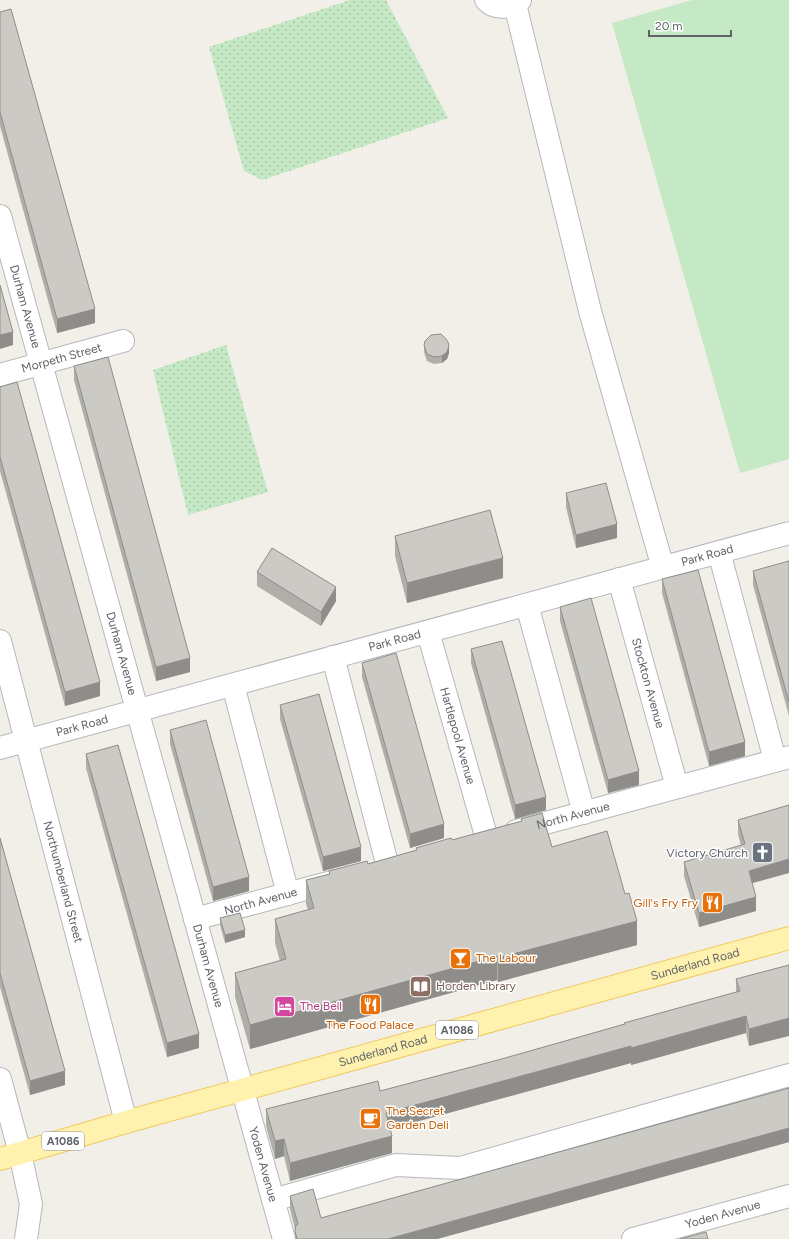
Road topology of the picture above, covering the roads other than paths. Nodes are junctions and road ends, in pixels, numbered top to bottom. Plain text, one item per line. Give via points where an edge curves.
1 (486, 0) edge
2 (518, 2) edge
3 (0, 216) edge
4 (123, 341) dead end
5 (41, 364) junction
6 (0, 375) edge
7 (789, 533) edge
8 (719, 552) junction
9 (663, 568) junction
10 (619, 579) junction
11 (527, 604) junction
12 (428, 632) junction
13 (0, 641) edge
14 (333, 657) junction
15 (233, 685) junction
16 (138, 711) junction
17 (26, 741) junction
18 (0, 748) edge
19 (782, 758) edge
20 (677, 787) junction
21 (584, 813) junction
22 (479, 841) joint
23 (288, 894) junction
24 (196, 919) junction
25 (789, 938) edge
26 (789, 1075) edge
27 (0, 1079) edge
28 (243, 1090) junction
29 (126, 1122) junction
30 (10, 1156) edge
31 (789, 1196) edge
32 (273, 1200) junction
33 (642, 1238) edge
34 (26, 1239) edge
35 (284, 1239) edge

1 - 2 street via 501,7
2 - 9 street via 590,311
3 - 5 street, Durham Avenue
4 - 5 street, Morpeth Street
5 - 6 street, Morpeth Street
5 - 16 street, Durham Avenue
7 - 8 street, Park Road
8 - 9 street, Park Road
8 - 19 street
9 - 10 street, Park Road
10 - 11 street, Park Road
10 - 20 street, Stockton Avenue
11 - 12 street, Park Road
11 - 21 street
12 - 14 street, Park Road
12 - 22 street, Hartlepool Avenue
13 - 17 street, Northumberland Street
14 - 15 street, Park Road
14 - 23 street, North Avenue via 380,869
15 - 16 street, Park Road
15 - 23 street
16 - 17 street, Park Road
16 - 24 street, Durham Avenue
17 - 18 street, Park Road
17 - 29 street, Northumberland Street
19 - 20 street, North Avenue
20 - 21 street, North Avenue
21 - 22 street, North Avenue
23 - 24 street, North Avenue
24 - 28 street, Durham Avenue
25 - 28 main road, Sunderland Road / A1086
26 - 32 street via 460,1168 396,1166
27 - 30 street
28 - 29 main road, Sunderland Road / A1086
28 - 32 street, Yoden Avenue
29 - 30 main road, Sunderland Road / A1086
30 - 34 street via 31,1204
31 - 33 street, Yoden Avenue
32 - 35 street, Yoden Avenue

